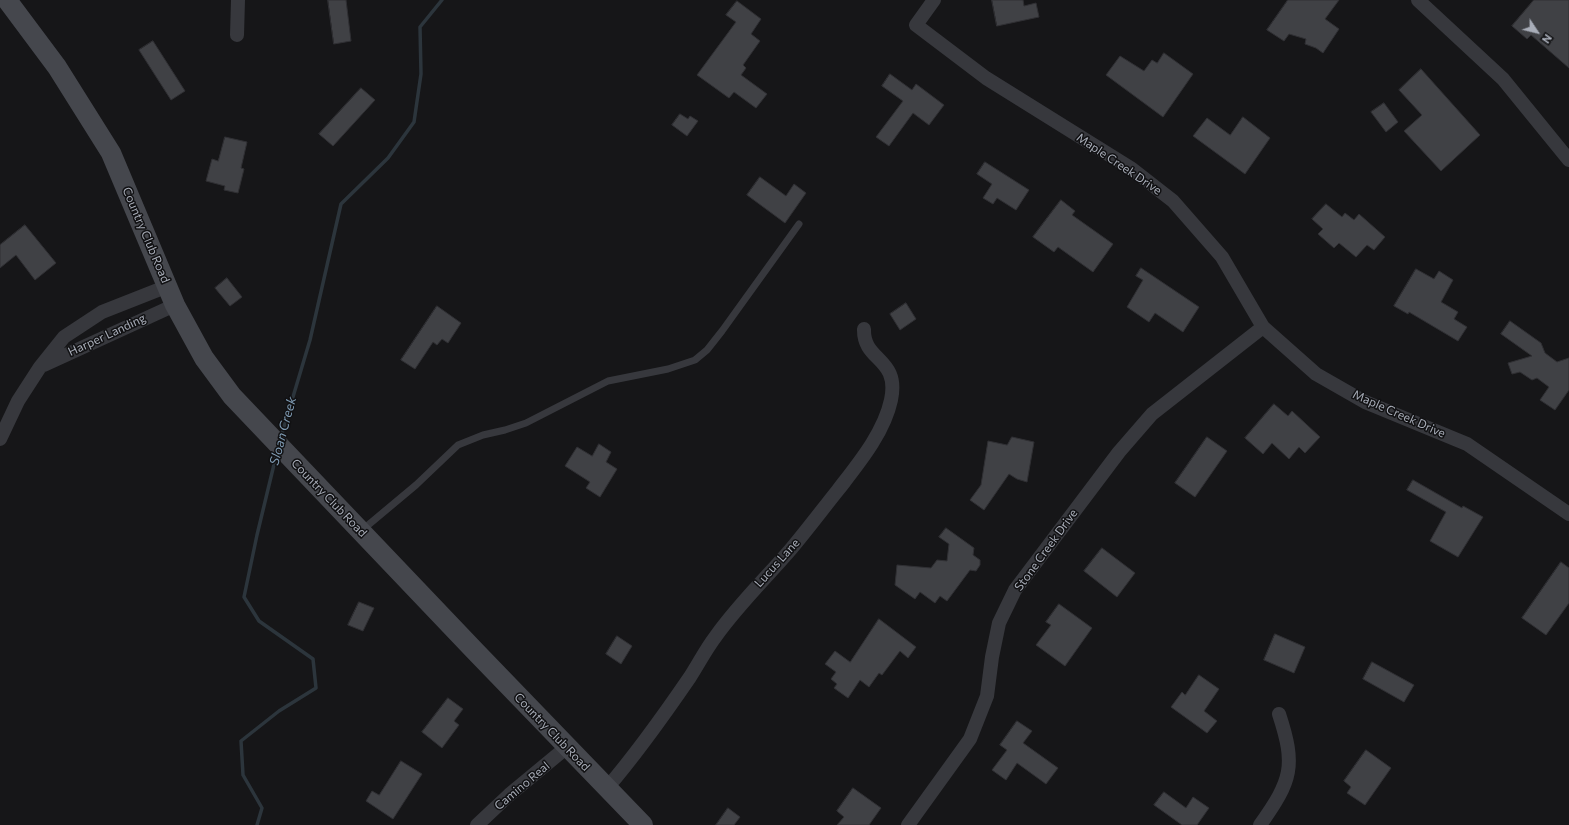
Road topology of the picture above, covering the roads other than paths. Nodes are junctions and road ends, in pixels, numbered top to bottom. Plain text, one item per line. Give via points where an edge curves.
1 (7, 0) edge
2 (238, 0) edge
3 (934, 0) edge
4 (1418, 0) edge
5 (237, 35) dead end
6 (1569, 160) edge
7 (799, 224) dead end
8 (168, 286) junction
9 (176, 305) junction
10 (1263, 327) junction
11 (864, 329) dead end
12 (40, 367) junction
13 (0, 438) edge
14 (1569, 514) edge
15 (361, 532) junction
16 (1279, 714) dead end
17 (567, 748) junction
18 (607, 788) junction
19 (477, 825) edge
20 (643, 825) edge
21 (908, 825) edge
22 (1260, 825) edge

1 - 8 main road, Country Club Road via 57,67 111,153
2 - 5 street
3 - 10 street, Maple Creek Drive via 916,25 986,78 1132,169 1174,201 1222,257
4 - 6 street via 1503,79
7 - 15 lane via 722,331 695,360 668,369 608,381 526,423 458,445
8 - 9 main road, Country Club Road
8 - 12 street, Harper Landing via 102,312 83,324 64,337
9 - 12 street, Harper Landing
9 - 15 main road, Country Club Road via 204,358 232,396
10 - 14 street, Maple Creek Drive via 1316,374 1365,402 1467,444
10 - 21 street, Stone Creek Drive via 1152,414 1119,452 1015,590 999,622 987,696 970,739
11 - 18 street, Lucus Lane via 863,340 892,374 894,385 891,402 878,433 852,472 795,544 714,637 690,677 632,760
12 - 13 street, Harper Landing via 18,401
15 - 17 main road, Country Club Road
16 - 22 street via 1288,740 1289,772 1282,793
17 - 18 main road, Country Club Road
17 - 19 street, Camino Real
18 - 20 main road, Country Club Road

